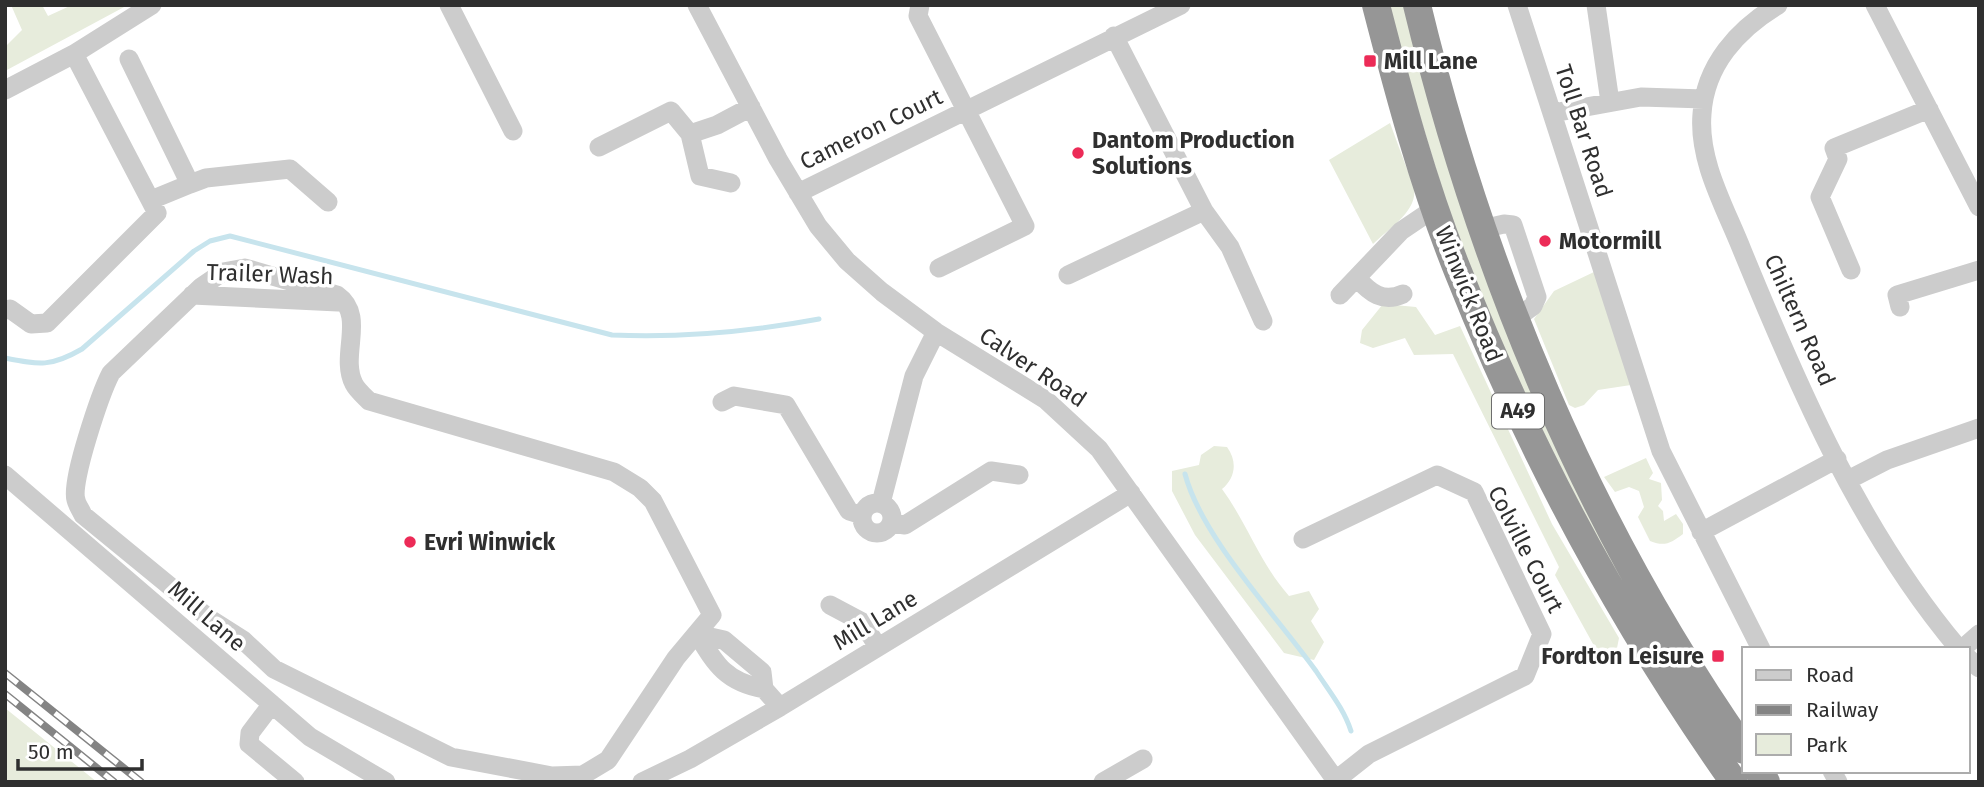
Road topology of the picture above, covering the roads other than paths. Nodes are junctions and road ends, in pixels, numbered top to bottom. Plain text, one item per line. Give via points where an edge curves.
1 (449, 5) edge
2 (698, 5) edge
3 (920, 5) edge
4 (1181, 5) edge
5 (1376, 5) edge
6 (1417, 5) edge
7 (1517, 5) edge
8 (1596, 5) edge
9 (1778, 5) edge
10 (1875, 5) edge
11 (151, 6) edge
12 (1114, 36) junction
13 (74, 54) junction
14 (129, 60) dead end
15 (5, 90) edge
16 (1704, 99) junction
17 (1610, 102) junction
18 (751, 107) junction
19 (1929, 109) junction
20 (967, 110) junction
21 (1553, 113) junction
22 (513, 131) dead end
23 (690, 134) junction
24 (599, 147) dead end
25 (731, 183) dead end
26 (190, 184) junction
27 (798, 193) junction
28 (151, 200) junction
29 (327, 202) dead end
30 (1979, 207) edge
31 (1435, 208) junction
32 (1204, 211) junction
33 (939, 268) dead end
34 (1850, 270) dead end
35 (1979, 270) edge
36 (1068, 275) dead end
37 (1357, 278) junction
38 (1403, 294) dead end
39 (192, 295) junction
40 (1340, 295) dead end
41 (346, 302) junction
42 (1900, 307) dead end
43 (5, 310) edge
44 (1263, 321) dead end
45 (936, 332) junction
46 (722, 402) dead end
47 (1979, 428) edge
48 (1837, 459) junction
49 (5, 475) edge
50 (1019, 475) dead end
51 (1849, 480) junction
52 (1131, 493) junction
53 (881, 503) junction
54 (862, 515) junction
55 (891, 523) junction
56 (1701, 532) junction
57 (1303, 539) dead end
58 (830, 605) dead end
59 (697, 634) junction
60 (1979, 634) edge
61 (878, 647) junction
62 (1760, 647) edge
63 (1959, 647) edge
64 (1963, 647) edge
65 (272, 704) junction
66 (780, 707) junction
67 (1742, 747) edge
68 (1143, 759) dead end
69 (1336, 781) edge
70 (295, 782) edge
71 (386, 782) edge
72 (642, 782) edge
73 (1103, 782) edge
74 (1734, 782) edge

1 - 22 street
2 - 18 street, Calver Road
3 - 20 street via 918,16
4 - 12 street, Cameron Court
5 - 31 highway, Winwick Road / A49
6 - 67 highway, Winwick Road / A49 via 1482,229 1557,418 1634,572
7 - 21 street, Toll Bar Road
8 - 17 street
9 - 16 street, Chiltern Road via 1741,31 1725,51
10 - 19 street
11 - 13 street
12 - 20 street, Cameron Court
12 - 32 street
13 - 15 street
13 - 28 street
14 - 26 street
16 - 17 street via 1661,95
16 - 48 street, Chiltern Road via 1702,128 1710,170 1763,301
17 - 21 street
18 - 23 street
18 - 27 street, Calver Road
19 - 30 street
19 - 34 street via 1833,148 1838,159 1820,197
20 - 27 street, Cameron Court
20 - 33 street, Cameron Court via 1025,226
21 - 56 street, Toll Bar Road via 1661,475
23 - 24 street via 671,111
23 - 25 street via 700,176
26 - 28 street
26 - 29 street via 206,178 290,169
27 - 45 street, Calver Road via 846,261
28 - 43 street via 157,213 47,323 31,324
31 - 37 street via 1401,231
31 - 74 highway, Winwick Road / A49 via 1506,385 1574,526 1674,696
32 - 36 street
32 - 44 street via 1230,247
35 - 42 street via 1897,295
37 - 38 street via 1378,296
37 - 40 street
39 - 41 street, Trailer Wash
39 - 41 street via 223,272 245,268 337,295
39 - 59 street via 111,373 102,390 75,499 83,515 107,537 243,640 274,669 451,757 552,776 583,775 608,760
41 - 59 street via 352,328 349,366 354,385 369,401 614,472 653,501 715,603
45 - 52 street, Calver Road via 1046,400 1073,422
45 - 53 street via 914,376
46 - 54 street via 734,396 786,405 849,511
47 - 51 street via 1898,455
48 - 51 street, Chiltern Road
48 - 56 street
49 - 65 street, Mill Lane
50 - 55 street via 990,471 905,525
51 - 63 street, Chiltern Road via 1888,554
52 - 61 street, Mill Lane
52 - 69 street, Calver Road
53 - 54 street via 866,507
53 - 55 street via 890,511
54 - 55 street via 863,525 873,533
56 - 62 street, Toll Bar Road
57 - 69 street, Colville Court via 1437,475 1474,492 1542,634 1525,676 1369,754
58 - 61 street via 862,622
59 - 66 street via 723,640 762,672 764,689
60 - 64 street
61 - 66 street, Mill Lane
65 - 70 street via 250,733 249,744
65 - 71 street, Mill Lane via 310,737
66 - 72 street, Mill Lane
68 - 73 street

